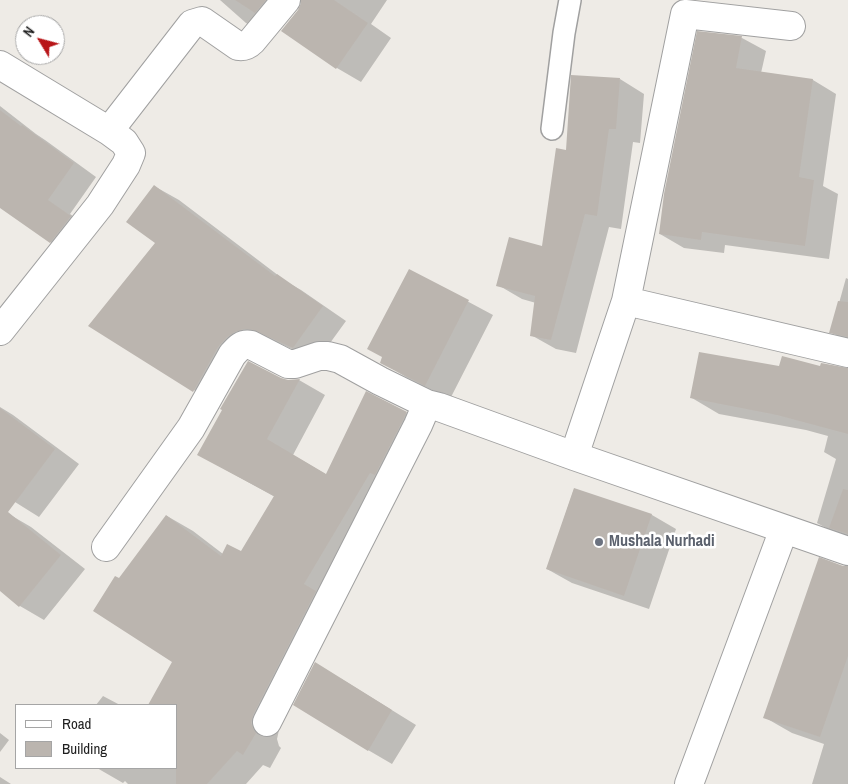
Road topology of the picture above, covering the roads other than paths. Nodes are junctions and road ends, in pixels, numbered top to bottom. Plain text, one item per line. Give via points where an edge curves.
1 (286, 0) edge
2 (570, 0) edge
3 (791, 26) dead end
4 (0, 65) edge
5 (552, 129) dead end
6 (109, 131) junction
7 (626, 301) junction
8 (0, 331) edge
9 (848, 353) edge
10 (427, 404) junction
11 (574, 456) junction
12 (784, 529) junction
13 (106, 547) dead end
14 (848, 551) edge
15 (267, 722) dead end
16 (689, 784) edge

1 - 6 street via 252,41 243,47 202,21 192,24
2 - 5 lane
3 - 7 street via 685,14
4 - 6 street
6 - 8 street via 124,142 131,153 126,165 100,205
7 - 9 street
7 - 11 street
10 - 11 street
10 - 13 street via 340,359 319,356 288,364 251,345 241,345 232,355 191,428
10 - 15 street
11 - 12 street
12 - 14 street
12 - 16 street

